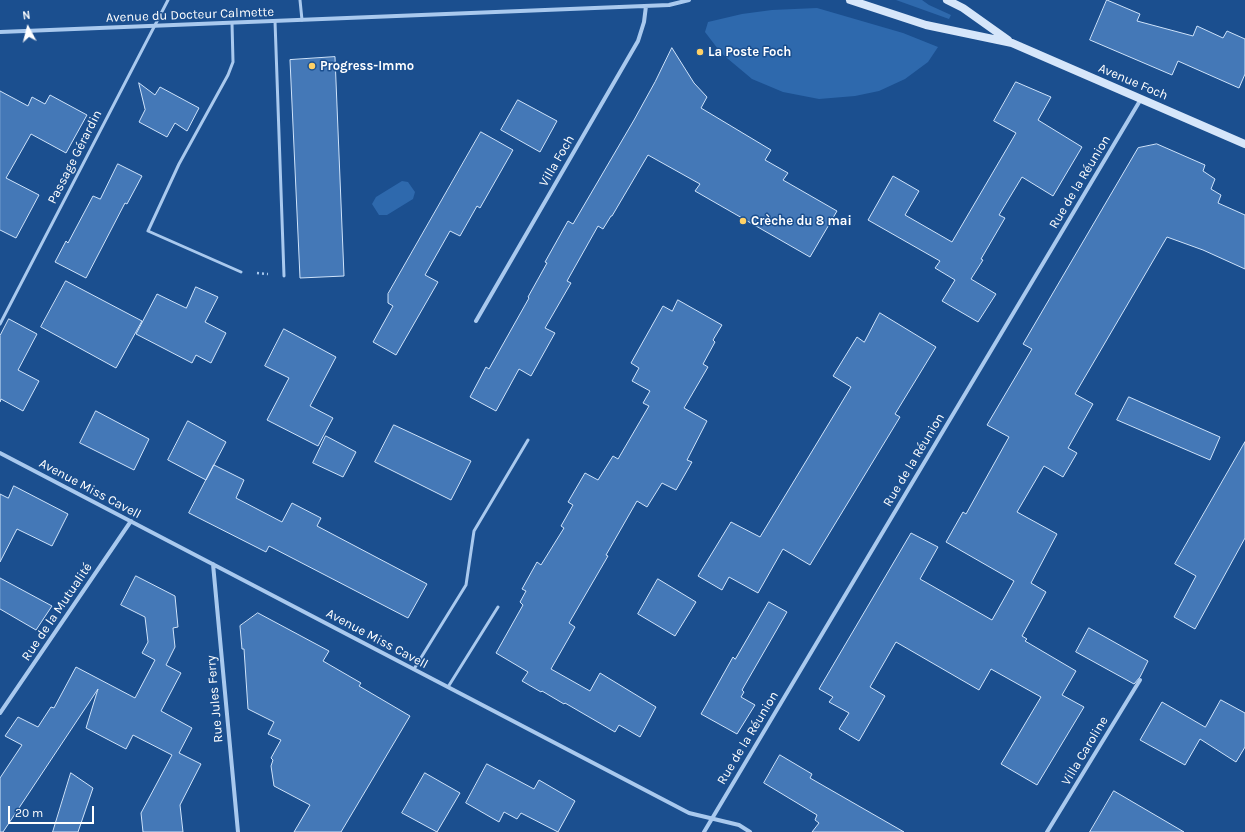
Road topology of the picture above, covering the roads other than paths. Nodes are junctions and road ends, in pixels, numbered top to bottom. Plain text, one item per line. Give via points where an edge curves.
1 (168, 0) edge
2 (300, 0) edge
3 (675, 0) edge
4 (689, 0) edge
5 (850, 0) edge
6 (947, 0) edge
7 (669, 5) junction
8 (646, 6) junction
9 (302, 20) junction
10 (275, 21) junction
11 (232, 23) junction
12 (154, 26) junction
13 (0, 32) edge
14 (1012, 43) junction
15 (1141, 98) junction
16 (1245, 144) edge
17 (241, 272) road end
18 (284, 276) road end
19 (476, 321) dead end
20 (0, 324) edge
21 (528, 440) dead end
22 (0, 452) edge
23 (131, 521) junction
24 (213, 564) junction
25 (498, 607) dead end
26 (414, 670) junction
27 (1140, 680) dead end
28 (448, 687) junction
29 (0, 713) edge
30 (712, 819) junction
31 (238, 832) edge
32 (704, 832) edge
33 (750, 832) edge
34 (1047, 832) edge

1 - 12 lane, Passage Gérardin
2 - 9 lane
3 - 7 street
4 - 7 street, Avenue du Docteur Calmette
5 - 14 main road, Avenue Foch via 926,25
6 - 14 main road, Avenue Foch via 963,8
7 - 8 street, Avenue du Docteur Calmette
8 - 9 street, Avenue du Docteur Calmette
8 - 19 street, Villa Foch via 638,41
9 - 10 street, Avenue du Docteur Calmette
10 - 11 street, Avenue du Docteur Calmette
10 - 18 lane
11 - 12 street, Avenue du Docteur Calmette
11 - 17 lane via 233,62 228,75 179,164 148,231
12 - 13 street, Avenue du Docteur Calmette
12 - 20 lane, Passage Gérardin
14 - 15 main road, Avenue Foch
15 - 16 main road, Avenue Foch
15 - 30 street, Rue de la Réunion
21 - 26 lane via 474,531 466,585
22 - 23 street, Avenue Miss Cavell
23 - 24 street, Avenue Miss Cavell
23 - 29 street, Rue de la Mutualité
24 - 26 street, Avenue Miss Cavell
24 - 31 street, Rue Jules Ferry
25 - 28 lane
26 - 28 street, Avenue Miss Cavell
27 - 34 street, Villa Caroline
28 - 30 street, Avenue Miss Cavell via 689,813
30 - 32 street, Rue de la Réunion
30 - 33 street, Avenue Miss Cavell via 739,825

